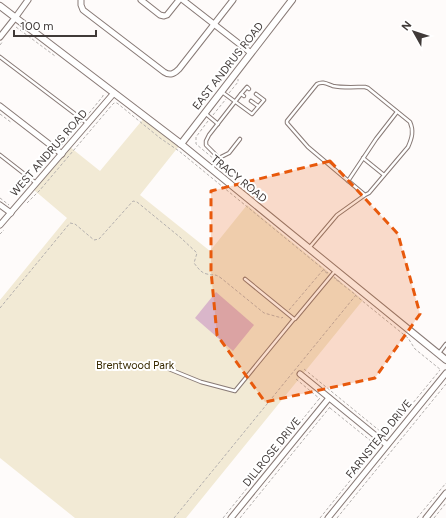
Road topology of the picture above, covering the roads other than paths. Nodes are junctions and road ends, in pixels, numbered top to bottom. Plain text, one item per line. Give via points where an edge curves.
1 (28, 0) edge
2 (81, 0) edge
3 (141, 0) edge
4 (178, 0) edge
5 (183, 0) edge
6 (232, 0) edge
7 (292, 0) edge
8 (0, 6) edge
9 (14, 20) junction
10 (214, 24) junction
11 (0, 37) edge
12 (251, 53) junction
13 (0, 58) edge
14 (249, 89) dead end
15 (222, 91) junction
16 (114, 93) junction
17 (256, 94) dead end
18 (250, 101) dead end
19 (235, 102) junction
20 (0, 106) edge
21 (258, 106) junction
22 (397, 112) junction
23 (204, 114) junction
24 (88, 124) junction
25 (218, 124) junction
26 (240, 139) dead end
27 (180, 144) junction
28 (62, 154) junction
29 (0, 155) edge
30 (219, 158) junction
31 (363, 158) junction
32 (210, 169) junction
33 (384, 175) junction
34 (348, 181) junction
35 (36, 184) junction
36 (365, 195) junction
37 (0, 205) edge
38 (8, 211) junction
39 (2, 227) edge
40 (308, 249) junction
41 (332, 274) junction
42 (245, 280) dead end
43 (294, 319) junction
44 (446, 344) edge
45 (438, 354) junction
46 (446, 360) edge
47 (169, 369) dead end
48 (300, 374) dead end
49 (446, 374) edge
50 (329, 398) junction
51 (387, 445) junction
52 (446, 493) edge
53 (231, 518) edge
54 (328, 518) edge
55 (426, 518) edge

1 - 9 street
2 - 10 street via 83,10 169,74 174,74 179,69
3 - 4 street via 164,16
5 - 10 street
6 - 10 street
7 - 12 street, EAST ANDRUS ROAD
8 - 9 street, TRACY ROAD
9 - 11 street
9 - 16 street, TRACY ROAD
10 - 12 street
12 - 15 street, EAST ANDRUS ROAD
13 - 24 lane
14 - 19 lane via 247,87
15 - 19 lane
15 - 23 street, EAST ANDRUS ROAD
16 - 24 street, WEST ANDRUS ROAD
16 - 27 street, TRACY ROAD
17 - 21 lane via 264,100
18 - 21 lane
19 - 21 lane via 252,114
19 - 25 lane
20 - 28 street
22 - 31 lane
22 - 33 lane via 410,122 413,133 408,147
22 - 34 lane via 366,87 334,86 322,82 317,84 287,121 286,124 308,146
23 - 25 lane
23 - 27 street, EAST ANDRUS ROAD
24 - 28 street, WEST ANDRUS ROAD
25 - 30 lane via 209,135 206,145
26 - 30 lane via 229,153
27 - 32 street, TRACY ROAD
28 - 35 street, WEST ANDRUS ROAD
29 - 35 lane
30 - 32 lane
31 - 33 lane
31 - 34 lane
32 - 40 street, TRACY ROAD
33 - 36 lane
34 - 36 lane
35 - 38 street, WEST ANDRUS ROAD
36 - 40 lane via 337,215
37 - 38 street
38 - 39 street, WEST ANDRUS ROAD
40 - 41 street, TRACY ROAD
41 - 43 lane
41 - 45 street, TRACY ROAD
42 - 43 lane
43 - 47 lane via 235,391 201,382
44 - 45 lane
45 - 46 street, TRACY ROAD
48 - 50 street
49 - 51 street, FARNSTEAD DRIVE
50 - 51 street
50 - 53 street, DILLROSE DRIVE
51 - 54 street, FARNSTEAD DRIVE
52 - 55 street

